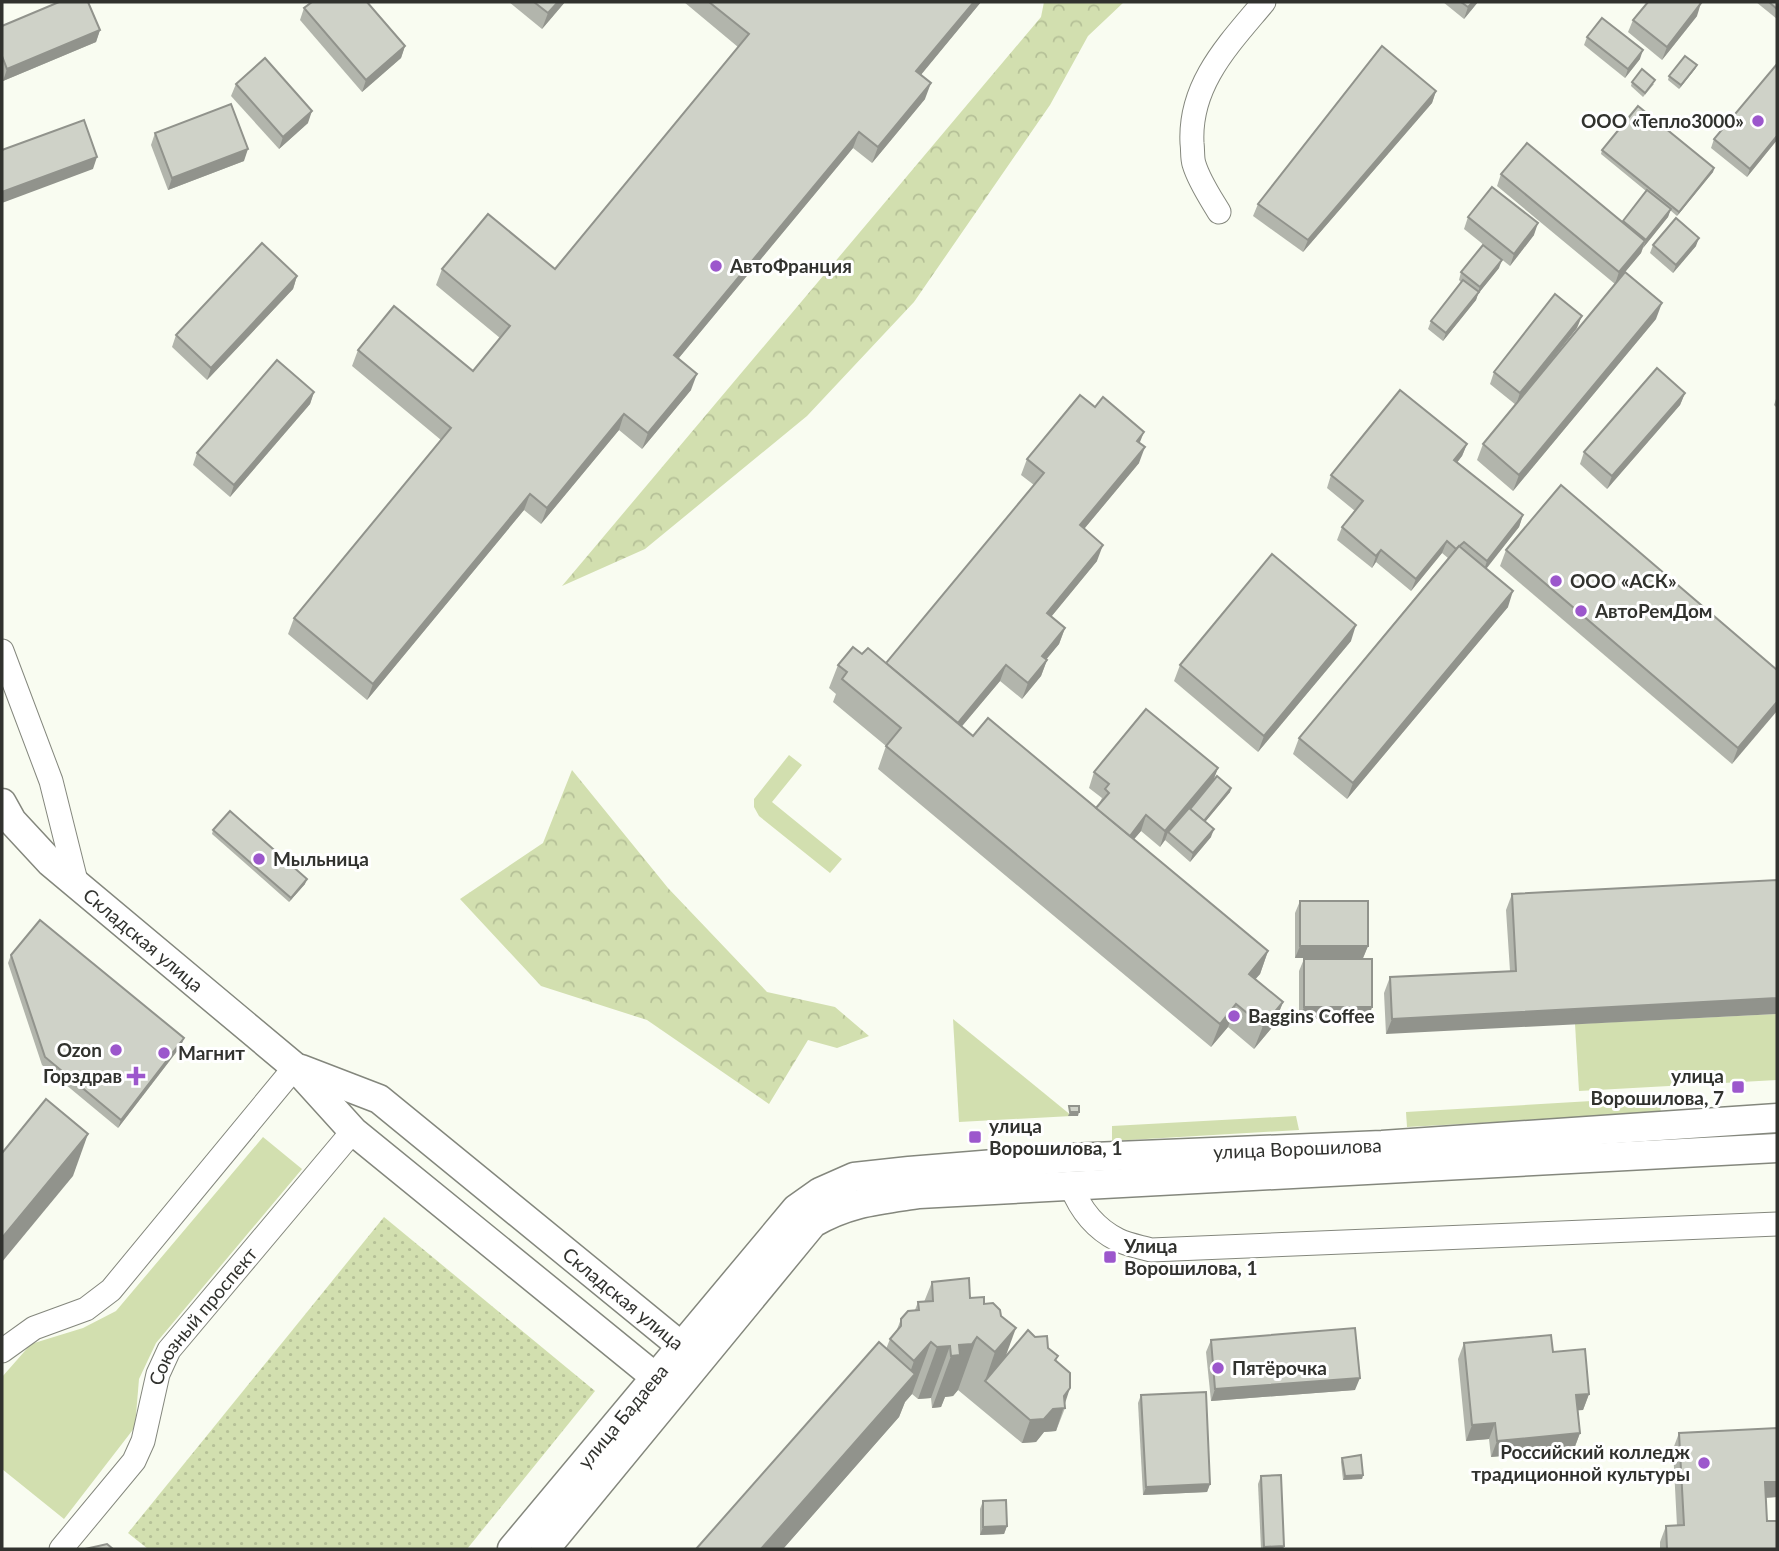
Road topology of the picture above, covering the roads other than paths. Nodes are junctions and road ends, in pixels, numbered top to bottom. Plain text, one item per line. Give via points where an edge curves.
1 (1264, 2) edge
2 (1219, 212) dead end
3 (2, 651) edge
4 (2, 803) edge
5 (77, 885) junction
6 (295, 1067) junction
7 (379, 1099) junction
8 (1777, 1118) edge
9 (353, 1131) junction
10 (1777, 1148) edge
11 (1071, 1186) junction
12 (825, 1203) junction
13 (1777, 1224) edge
14 (2, 1351) edge
15 (686, 1359) junction
16 (655, 1377) junction
17 (61, 1549) edge
18 (512, 1549) edge
19 (545, 1549) edge

1 - 2 street via 1219,57 1194,109 1194,163
3 - 5 street via 51,782
4 - 5 street, Складская улица via 34,846
5 - 6 street, Складская улица
6 - 7 street, Складская улица
6 - 9 street, Складская улица
6 - 14 street via 111,1290 86,1309 34,1328
7 - 9 street, Союзный проспект
7 - 15 street, Складская улица
8 - 12 street, улица Ворошилова via 1382,1145 1069,1158 854,1177
9 - 16 street, Складская улица
9 - 17 street, Союзный проспект via 169,1350 134,1461
10 - 11 street, улица Ворошилова
11 - 12 street, улица Ворошилова
11 - 13 street via 1078,1204 1094,1223 1119,1240 1151,1250
12 - 15 street, улица Бадаева via 796,1209
15 - 16 street, Складская улица
15 - 19 street, улица Бадаева
16 - 18 street, улица Бадаева

